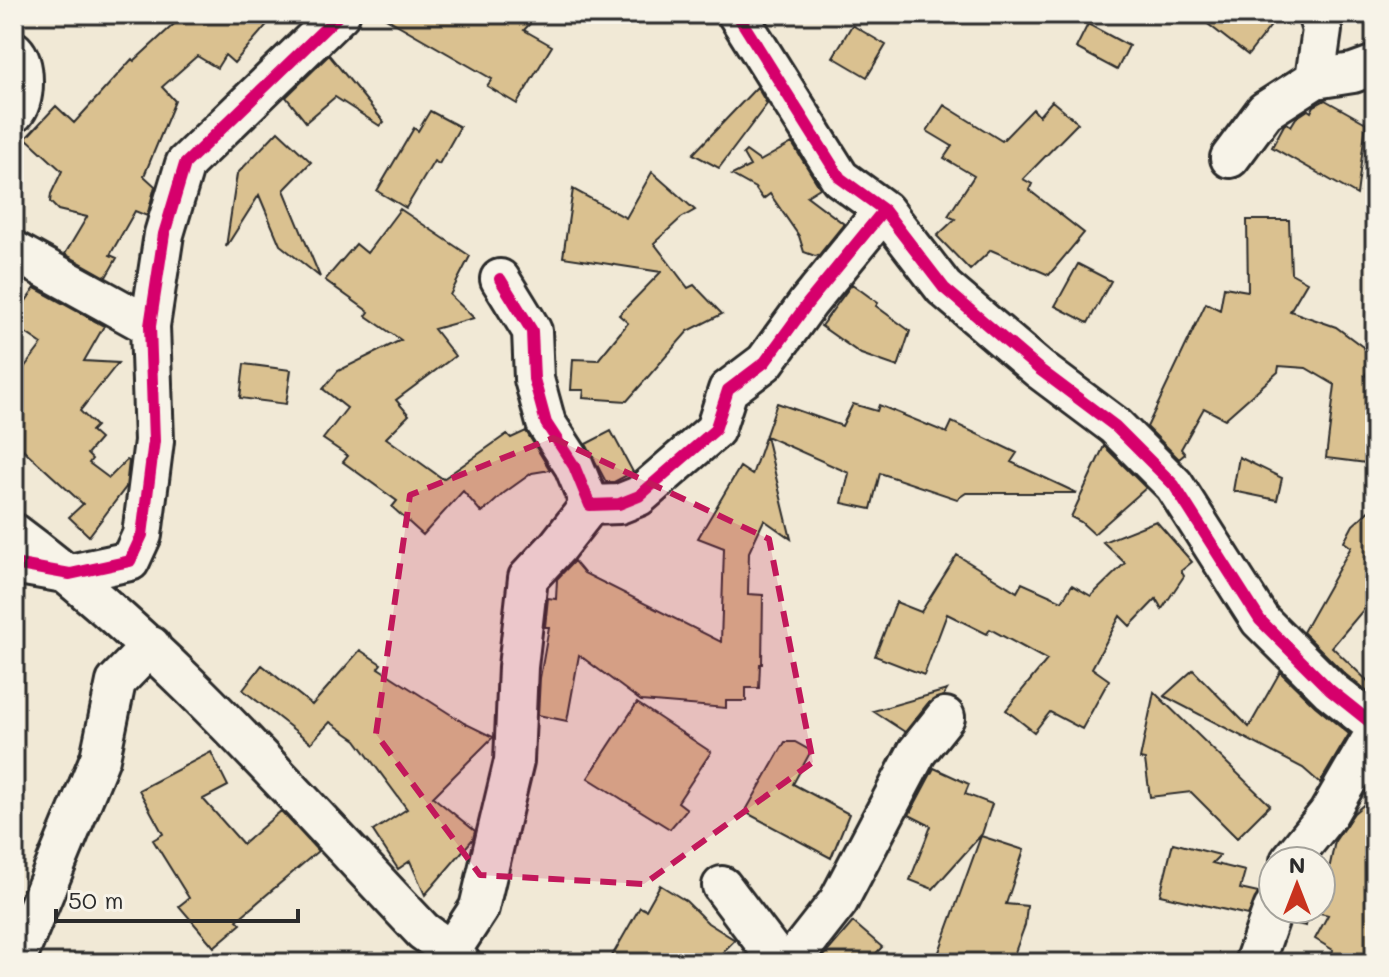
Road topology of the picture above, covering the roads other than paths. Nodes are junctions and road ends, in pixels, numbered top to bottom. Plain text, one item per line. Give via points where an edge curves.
1 (340, 14) edge
2 (737, 14) edge
3 (1317, 14) edge
4 (14, 51) edge
5 (1375, 65) edge
6 (1315, 79) junction
7 (14, 113) edge
8 (1230, 158) dead end
9 (884, 210) junction
10 (14, 251) edge
11 (500, 279) dead end
12 (150, 326) junction
13 (590, 505) junction
14 (14, 533) edge
15 (14, 564) edge
16 (70, 574) junction
17 (151, 646) junction
18 (945, 717) dead end
19 (1375, 726) edge
20 (1375, 733) edge
21 (1303, 845) edge
22 (722, 886) dead end
23 (1267, 925) edge
24 (456, 957) edge
25 (15, 963) edge
26 (780, 963) edge
27 (790, 963) edge
28 (1254, 963) edge

1 - 12 street via 185,164 164,234
2 - 9 street via 840,178
3 - 6 street via 1322,30
4 - 7 street via 23,83
5 - 6 street
6 - 8 street via 1265,111
9 - 13 street via 765,362 728,390 715,430 639,496 619,504
9 - 19 street via 944,288 1115,426 1174,485 1260,620 1330,690
10 - 12 street
11 - 13 street via 532,331 534,379 546,423 574,466
12 - 16 street via 154,441 142,535 130,561
13 - 24 street via 528,578 514,761 479,908
14 - 16 street
15 - 16 street
16 - 17 street
17 - 24 street via 423,931
17 - 25 street via 116,682 100,758
18 - 27 street via 917,752 838,902
20 - 21 street via 1328,814
22 - 26 street
23 - 28 street

